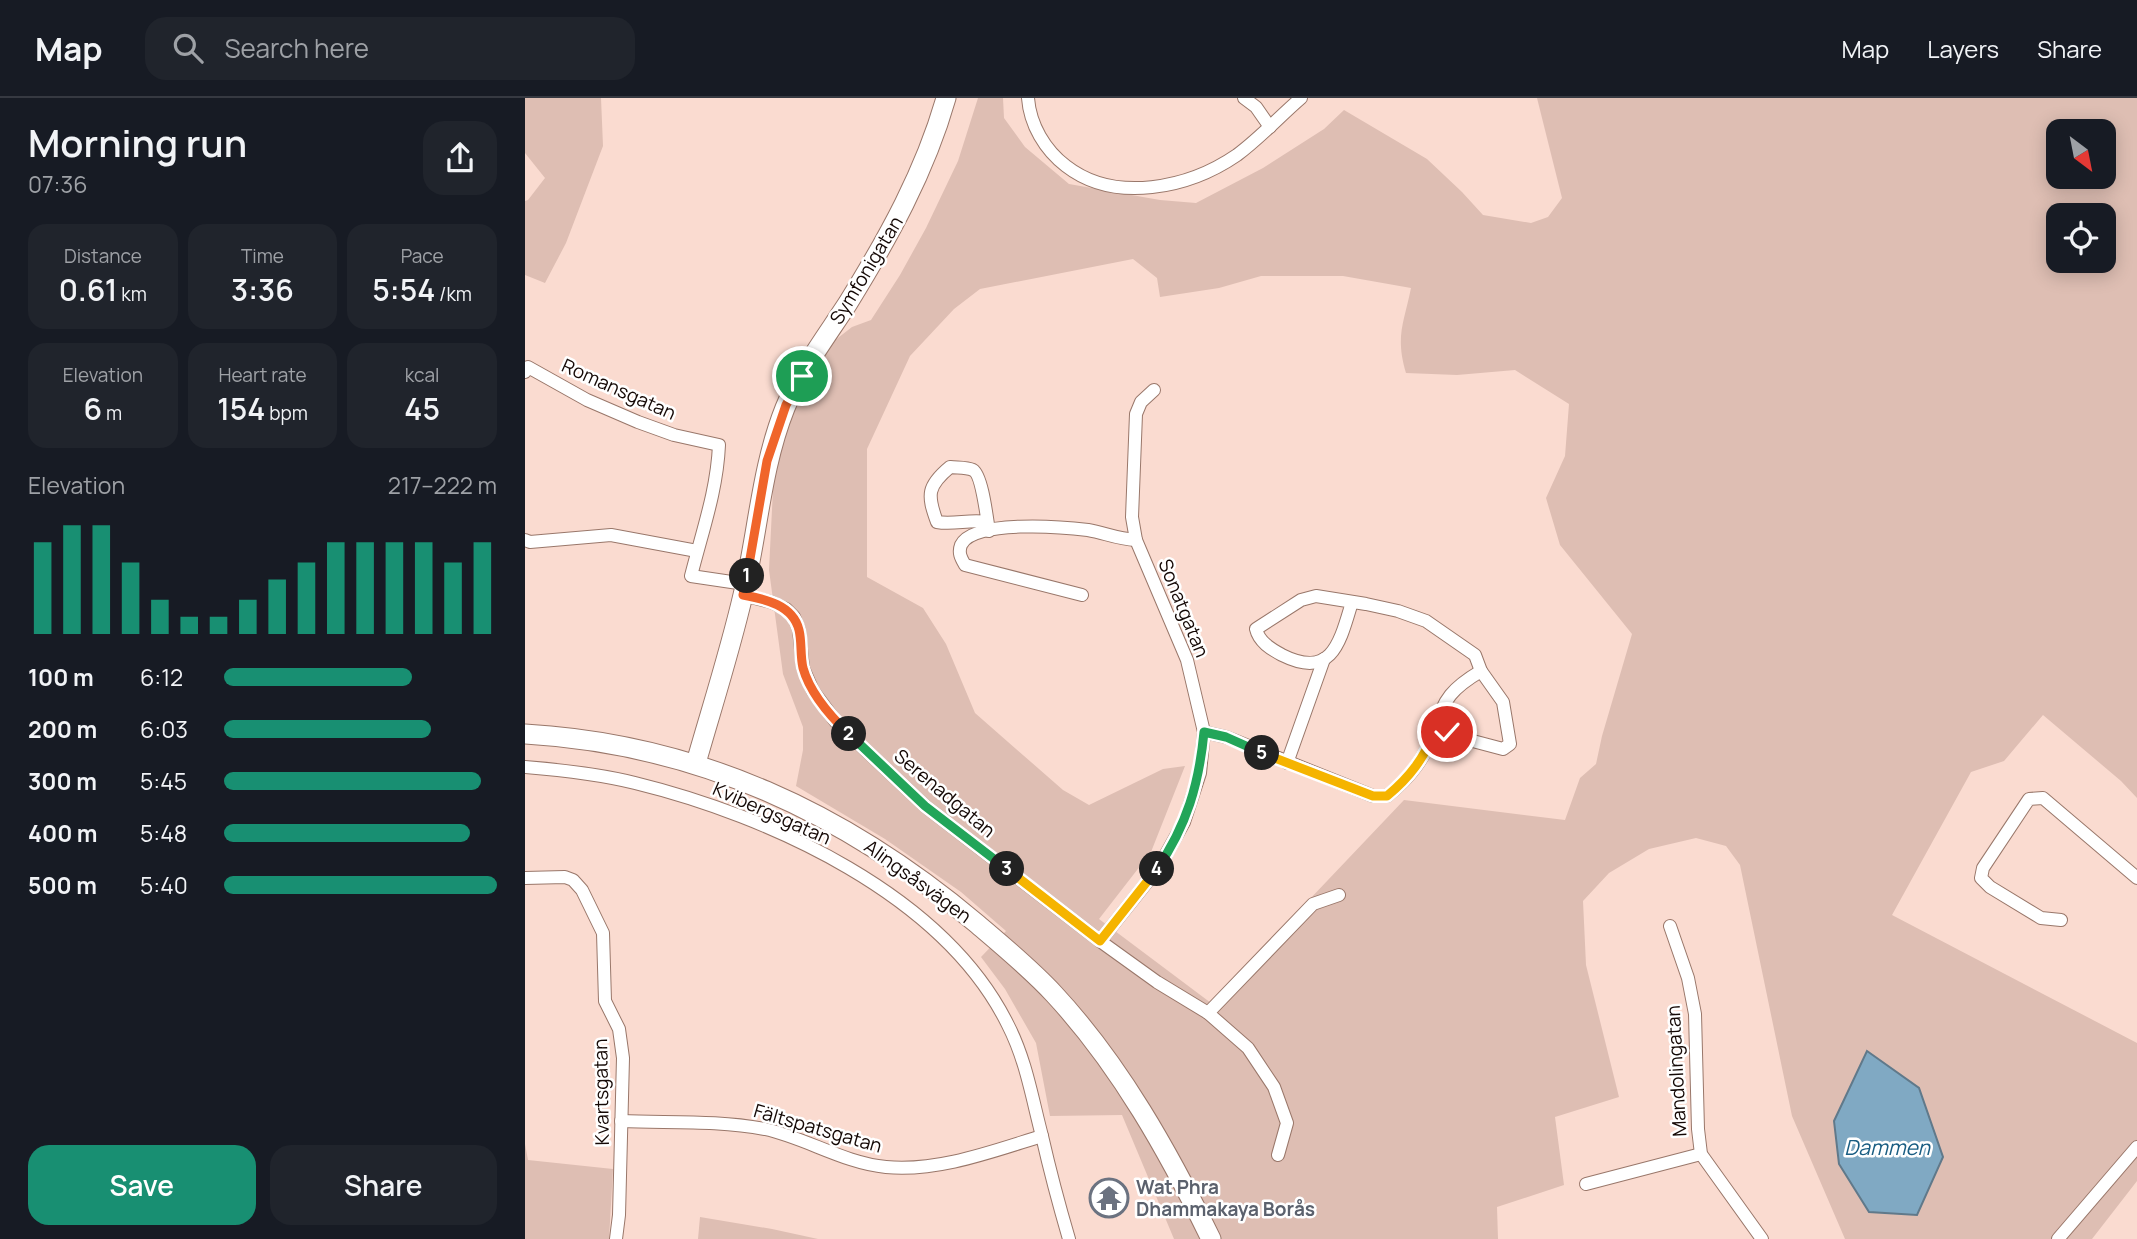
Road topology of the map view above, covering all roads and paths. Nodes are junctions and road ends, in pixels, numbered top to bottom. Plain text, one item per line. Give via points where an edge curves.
1 (946, 98) edge
2 (1028, 98) edge
3 (1244, 98) edge
4 (1301, 98) edge
5 (1270, 127) junction
6 (525, 372) edge
7 (1154, 390) dead end
8 (988, 526) junction
9 (525, 540) edge
10 (1136, 540) junction
11 (697, 551) junction
12 (744, 589) junction
13 (1082, 595) dead end
14 (1352, 601) junction
15 (1324, 659) junction
16 (1481, 671) junction
17 (1435, 731) junction
18 (1204, 732) junction
19 (525, 734) edge
20 (696, 763) junction
21 (1287, 763) junction
22 (525, 767) edge
23 (525, 878) edge
24 (2137, 878) edge
25 (1339, 895) dead end
26 (2061, 920) dead end
27 (1670, 926) dead end
28 (1100, 941) junction
29 (1208, 1013) junction
30 (621, 1121) junction
31 (1042, 1136) junction
32 (2137, 1147) edge
33 (1701, 1154) junction
34 (1279, 1155) dead end
35 (1586, 1184) dead end
36 (616, 1239) edge
37 (1069, 1239) edge
38 (1211, 1239) edge
39 (1762, 1239) edge
40 (2058, 1239) edge

1 - 12 main road, Symfonigatan via 924,161 892,229 786,405 767,461
2 - 5 street via 1033,121 1054,156 1086,179 1130,188 1180,181 1213,169
3 - 5 street
4 - 5 street
6 - 11 street, Romansgatan via 528,367 587,400 674,435 719,445 709,516
7 - 10 street, Sonatgatan via 1136,414 1132,517
8 - 8 street via 977,475 973,470 950,467 929,492 937,522 977,520
8 - 10 street via 1059,526
8 - 13 street via 962,543 959,554 965,565
9 - 11 street via 611,535
10 - 18 street, Sonatgatan via 1187,660
11 - 12 street, Romansgatan via 691,576
12 - 20 main road, Symfonigatan
12 - 28 street, Serenadgatan via 793,617 803,668 836,722 925,806
14 - 15 street via 1338,642
14 - 15 street via 1316,596 1301,600 1256,629 1267,646 1297,662
14 - 16 street via 1426,621 1475,655
15 - 21 street
16 - 17 street via 1447,696
16 - 17 street via 1503,702 1510,744 1503,749
17 - 21 street via 1425,756 1387,796 1373,796
18 - 21 street
18 - 28 street, Sonatgatan via 1200,773 1184,822 1159,867
19 - 20 main road, Alingsåsvägen via 593,740
20 - 38 main road, Alingsåsvägen via 776,795 856,836 934,888 1007,949 1055,995 1121,1081 1162,1145
22 - 31 street, Kvibergsgatan via 635,783 724,810 808,847 911,909 976,974 997,1005 1022,1055
23 - 30 street, Kvartsgatan via 573,880 603,933 605,1001 619,1029 623,1058
24 - 26 street via 2043,798 2029,799 1981,878 2041,918
25 - 29 street via 1313,904
27 - 33 street, Mandolingatan via 1695,1014
28 - 29 street, Serenadgatan
29 - 34 street, Serenadgatan via 1248,1048 1274,1087 1287,1123
30 - 31 street, Fältspatsgatan via 740,1125 885,1167 929,1166
30 - 36 street, Kvartsgatan
31 - 37 street, Kvibergsgatan
32 - 40 street
33 - 35 street
33 - 39 street, Mandolingatan

